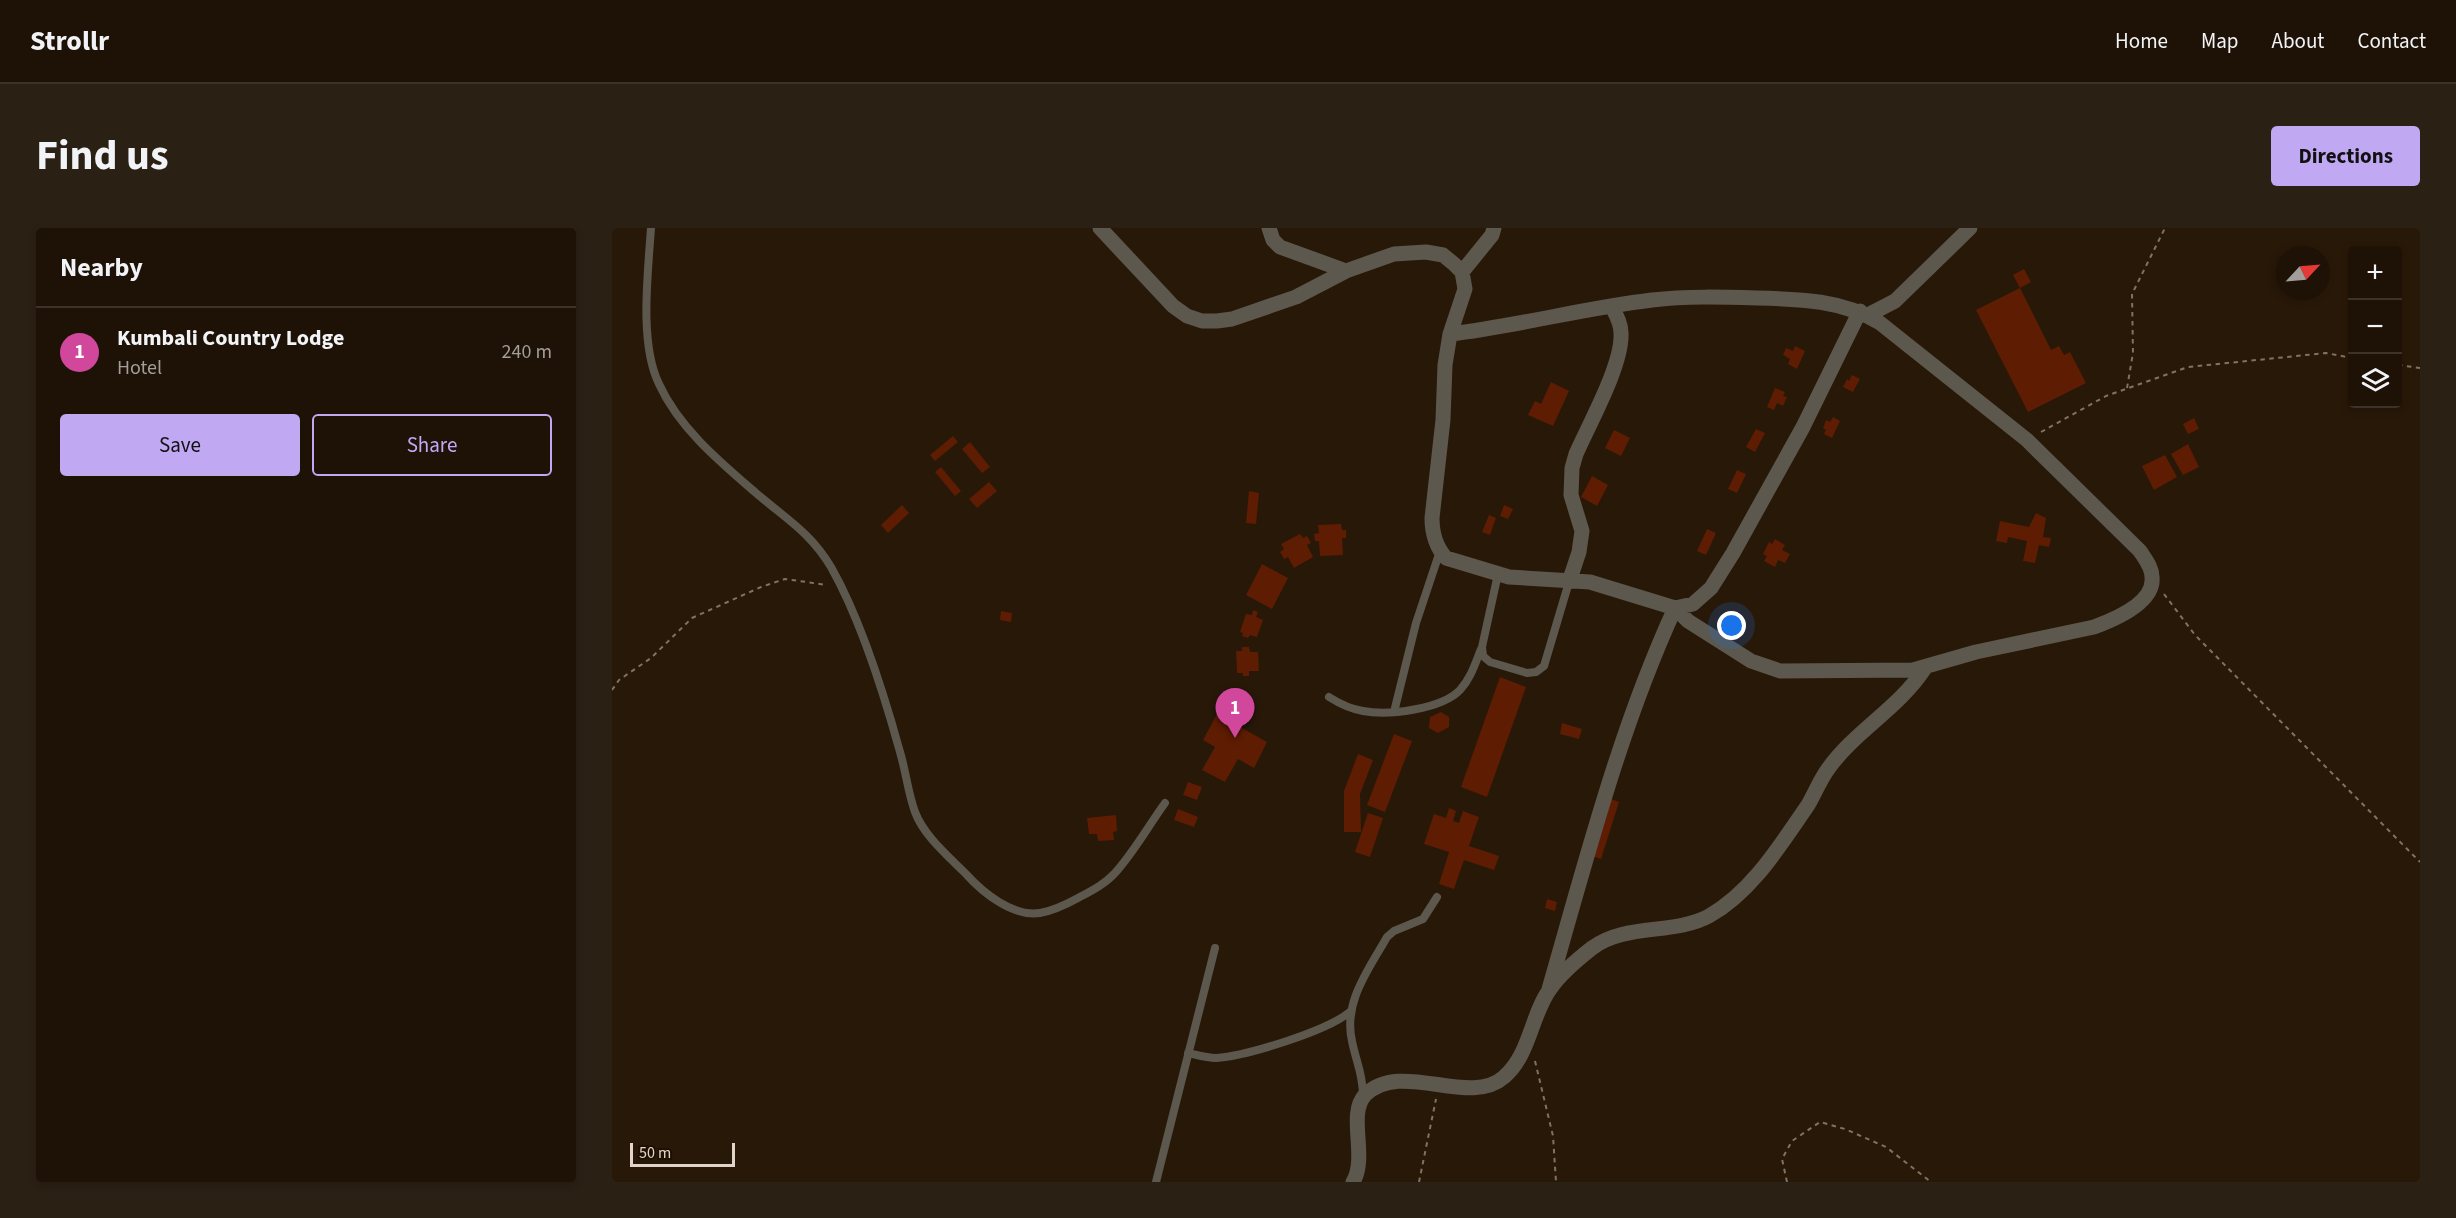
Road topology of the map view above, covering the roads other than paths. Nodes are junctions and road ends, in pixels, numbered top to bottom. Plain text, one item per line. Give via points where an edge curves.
1 (651, 228) edge
2 (1100, 228) edge
3 (1269, 228) edge
4 (1494, 228) edge
5 (1970, 228) edge
6 (1346, 271) junction
7 (1462, 272) junction
8 (1612, 307) junction
9 (1864, 313) junction
10 (1450, 334) junction
11 (1440, 551) junction
12 (1498, 574) junction
13 (1569, 582) junction
14 (1675, 609) junction
15 (1482, 648) junction
16 (1924, 668) junction
17 (1329, 697) dead end
18 (1394, 712) junction
19 (1165, 803) dead end
20 (1437, 897) dead end
21 (1215, 948) dead end
22 (1549, 989) junction
23 (1351, 1011) junction
24 (1188, 1053) junction
25 (1363, 1097) junction
26 (1156, 1182) edge
27 (1353, 1182) edge

1 - 19 lane via 646,323 658,382 695,436 735,475 798,525 831,568 882,691 915,813 933,839 973,882 1002,903 1022,912 1040,913 1096,889 1115,874
2 - 6 street via 1173,306 1202,321 1232,319 1296,297
3 - 6 street via 1280,247
4 - 7 street
5 - 9 street via 1895,301
6 - 7 street via 1394,254 1426,252 1443,255
7 - 10 street via 1465,289
8 - 9 street via 1710,297 1790,298
8 - 10 street
8 - 13 street via 1621,341 1572,468 1571,495 1582,531
9 - 14 street via 1728,562 1704,597
9 - 16 street via 2027,440 2140,551 2153,579 2150,591 2110,621
10 - 11 street via 1432,518 1432,534
11 - 12 street via 1446,558
11 - 18 lane via 1416,623
12 - 13 street
12 - 15 lane
13 - 14 street via 1590,582
13 - 15 lane via 1544,666 1527,673 1490,662 1483,656
14 - 16 street via 1751,661 1780,671 1901,672
14 - 22 street via 1649,664 1605,792
15 - 18 lane via 1472,673 1448,700
16 - 22 street via 1906,693 1828,769 1760,871 1725,906 1688,924 1612,938 1594,947
17 - 18 lane via 1342,706 1365,712
20 - 23 lane via 1423,919 1387,938 1355,994
21 - 24 lane
22 - 25 street via 1518,1058 1504,1077 1490,1085 1469,1087 1391,1082 1376,1086
23 - 24 lane via 1341,1020 1231,1056 1212,1058
23 - 25 lane via 1352,1041 1361,1067
24 - 26 lane
25 - 27 street via 1358,1114 1359,1168

